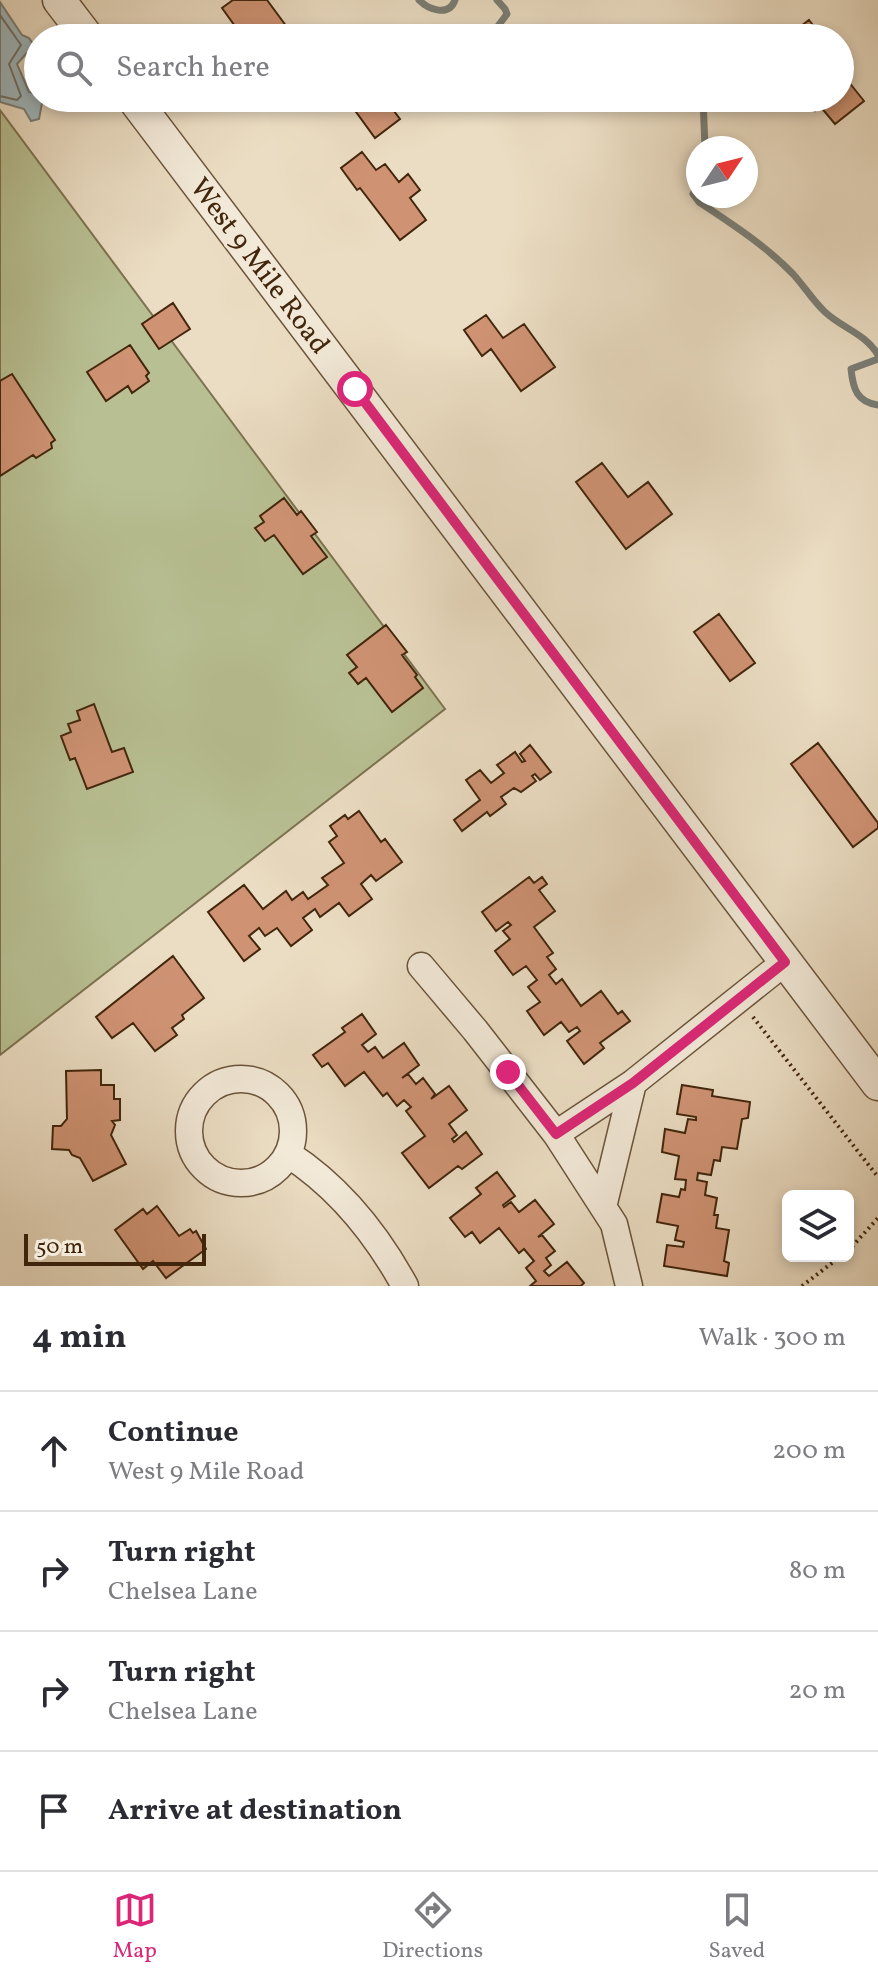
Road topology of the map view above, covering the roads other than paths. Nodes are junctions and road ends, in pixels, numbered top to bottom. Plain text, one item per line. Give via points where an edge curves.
1 (59, 0) edge
2 (77, 24) edge
3 (144, 112) edge
4 (785, 962) junction
5 (421, 966) dead end
6 (633, 1083) junction
7 (878, 1084) edge
8 (556, 1134) junction
9 (288, 1154) junction
10 (603, 1207) junction
11 (405, 1286) edge
12 (629, 1286) edge

1 - 2 street
3 - 4 street, West 9 Mile Road
4 - 6 street
4 - 7 street, West 9 Mile Road
5 - 8 street
6 - 8 street
6 - 10 street
8 - 10 street
9 - 9 street via 265,1178 233,1183 216,1177 197,1158 188,1133 190,1115 212,1086 228,1079 263,1083 287,1105 293,1121
9 - 11 street via 336,1190
10 - 12 street via 614,1224

